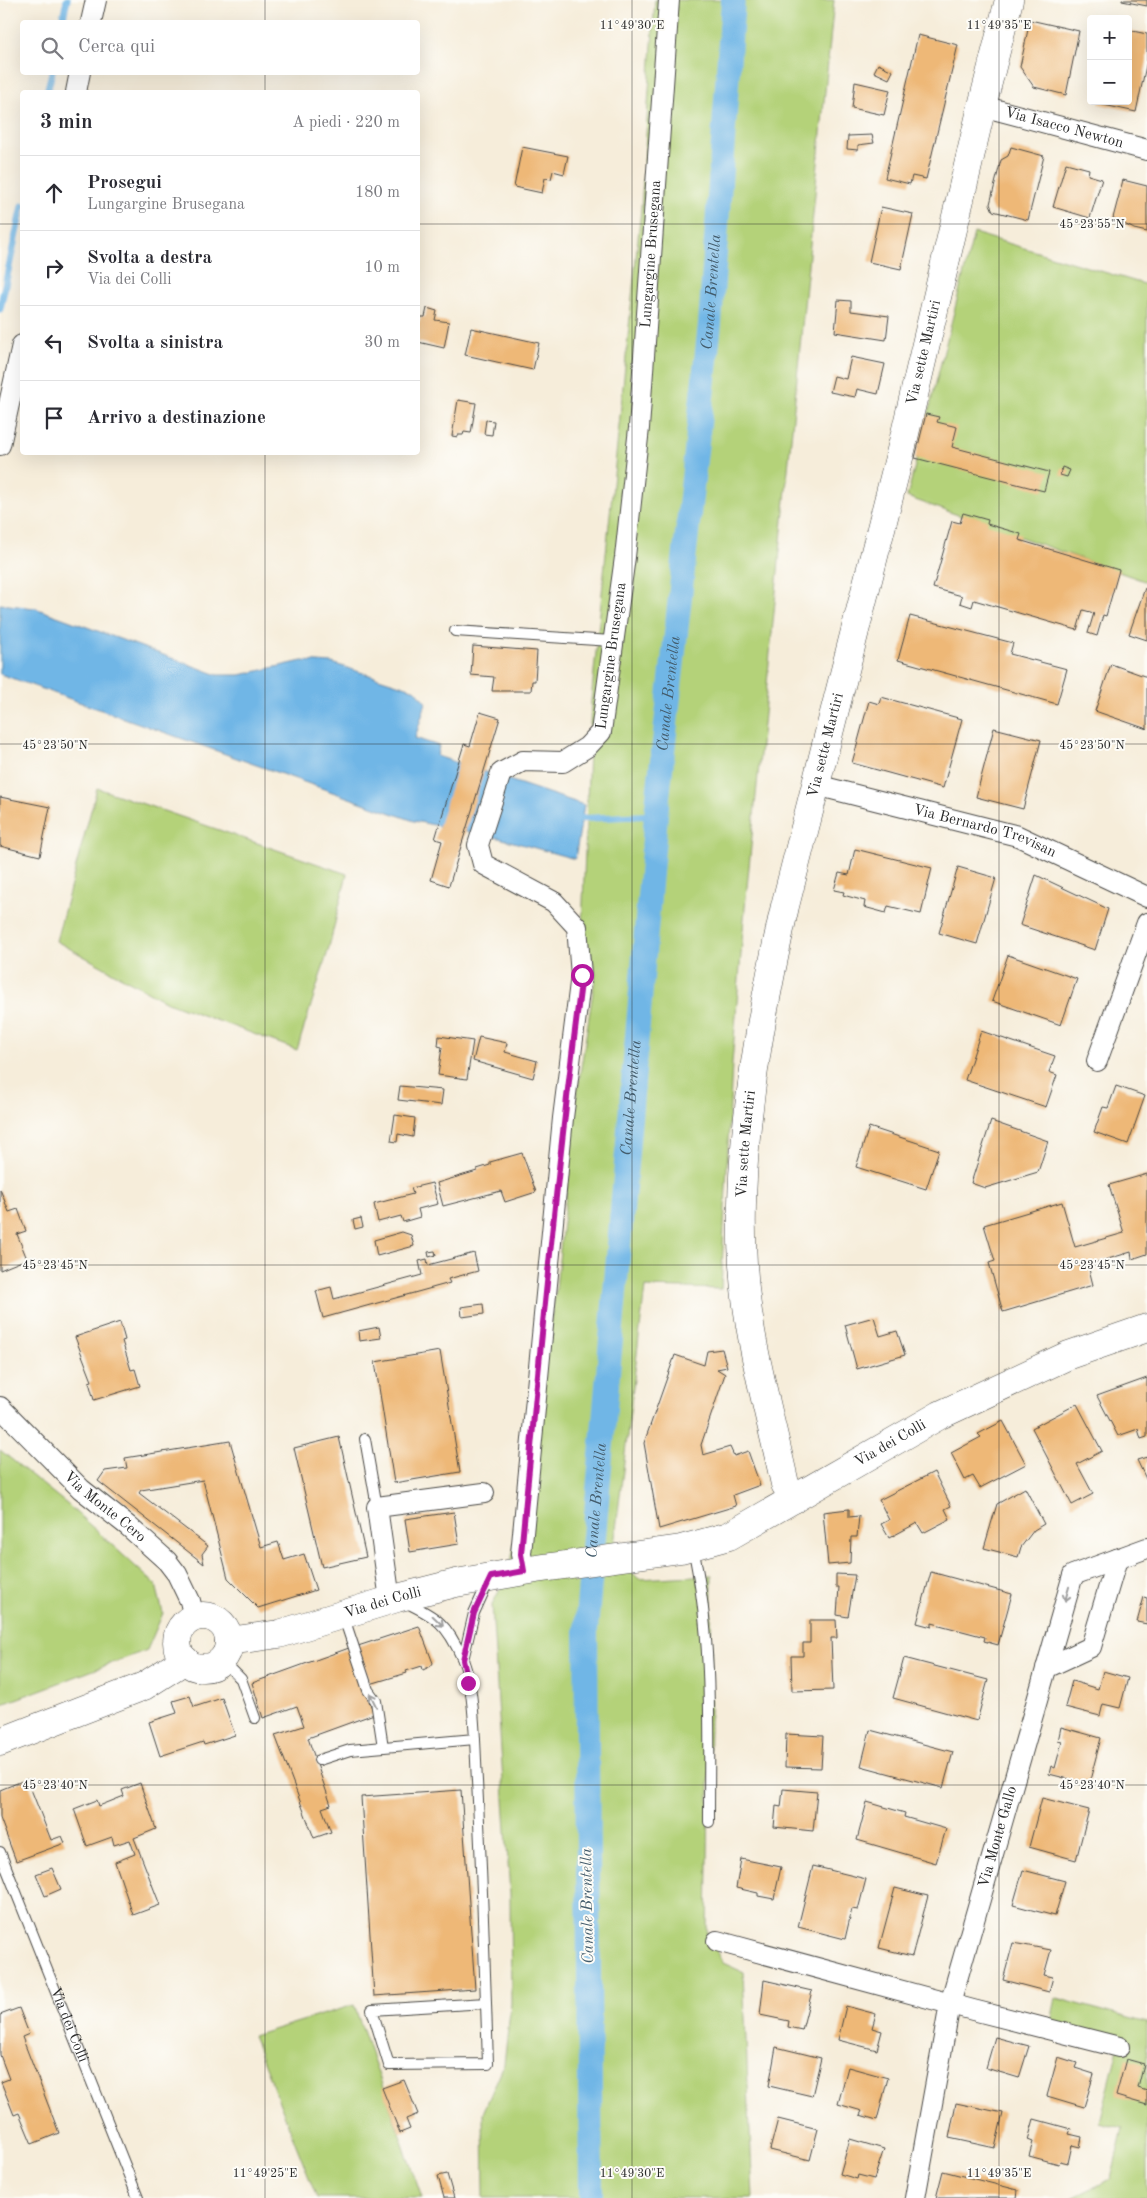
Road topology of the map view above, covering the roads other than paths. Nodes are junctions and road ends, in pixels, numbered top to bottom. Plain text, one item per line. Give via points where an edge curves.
1 (96, 0) edge
2 (669, 0) edge
3 (1009, 0) edge
4 (91, 20) edge
5 (79, 75) edge
6 (76, 90) edge
7 (982, 106) junction
8 (1147, 150) edge
9 (20, 354) edge
10 (0, 445) edge
11 (455, 631) dead end
12 (612, 641) junction
13 (816, 785) junction
14 (1147, 897) edge
15 (1147, 923) edge
16 (1097, 1060) dead end
17 (1147, 1328) edge
18 (0, 1407) edge
19 (365, 1439) dead end
20 (484, 1492) dead end
21 (794, 1499) junction
22 (377, 1507) junction
23 (687, 1548) junction
24 (1147, 1548) edge
25 (1117, 1559) junction
26 (530, 1570) junction
27 (491, 1577) junction
28 (394, 1599) junction
29 (343, 1614) junction
30 (194, 1617) junction
31 (226, 1650) junction
32 (185, 1660) junction
33 (463, 1660) junction
34 (1046, 1668) junction
35 (255, 1718) dead end
36 (475, 1740) junction
37 (0, 1742) edge
38 (383, 1747) junction
39 (319, 1760) dead end
40 (709, 1822) dead end
41 (0, 1852) edge
42 (717, 1941) dead end
43 (486, 2002) junction
44 (950, 2004) junction
45 (1119, 2047) dead end
46 (138, 2198) edge
47 (915, 2198) edge

1 - 4 street
2 - 12 street, Lungargine Brusegana via 639,428
3 - 7 main road, Via sette Martiri
5 - 6 street
7 - 8 street, Via Isacco Newton
7 - 13 main road, Via sette Martiri via 902,446
9 - 10 street
11 - 12 lane
12 - 26 street, Lungargine Brusegana via 601,732 587,747 564,762 523,761 501,773 478,845 483,864 554,902 577,927 582,975 563,1118 521,1554
13 - 14 street, Via Bernardo Trevisan via 1018,836
13 - 21 main road, Via sette Martiri via 785,906 765,1008 746,1147 742,1217 743,1265 753,1344 785,1484
15 - 16 street
17 - 21 main road, Via dei Colli via 1068,1355 940,1415
18 - 30 street, Via Monte Cero via 81,1489 167,1562 177,1574
19 - 22 lane
20 - 22 street
21 - 23 main road, Via dei Colli via 729,1536
22 - 28 street
23 - 26 main road, Via dei Colli
23 - 40 lane via 706,1626 709,1662
24 - 25 street, Via Monte Gallo
25 - 34 street via 1091,1647
25 -> 34 street, Via Monte Gallo via 1073,1575
26 - 27 main road, Via dei Colli
27 - 28 main road, Via dei Colli
27 - 33 lane via 474,1613
28 - 29 main road, Via dei Colli
28 -> 33 lane via 435,1617 450,1634
29 - 31 main road, Via dei Colli
38 -> 29 lane via 376,1701 368,1690
30 - 31 main road via 218,1620 228,1633
30 - 32 main road via 183,1625 178,1636 178,1649
31 - 32 main road, Via dei Colli via 214,1665 203,1668
31 - 35 lane
32 - 37 main road via 144,1686
33 - 36 lane
34 - 44 street, Via Monte Gallo
36 - 38 lane
36 - 43 lane
38 - 39 lane via 350,1750
41 - 46 lane, Via dei Colli
42 - 44 street
43 - 43 lane via 488,2064 389,2066 372,2010
44 - 45 street
44 - 47 street, Via Monte Gallo

